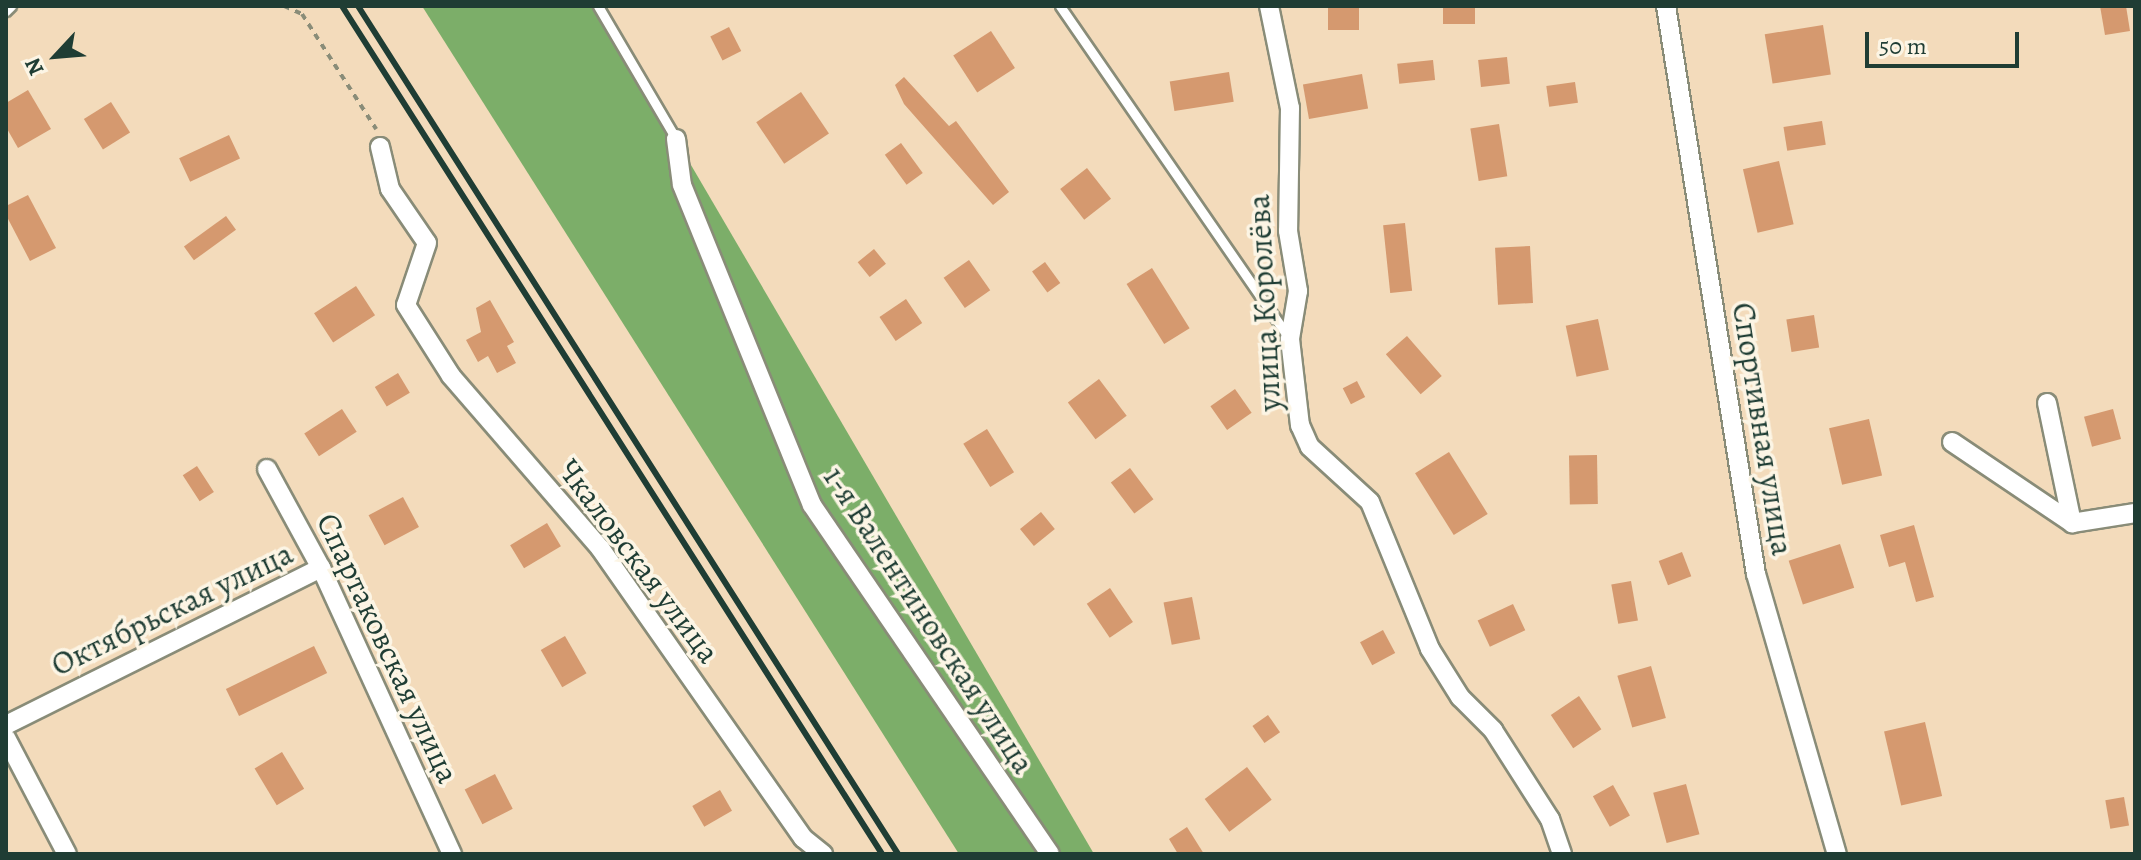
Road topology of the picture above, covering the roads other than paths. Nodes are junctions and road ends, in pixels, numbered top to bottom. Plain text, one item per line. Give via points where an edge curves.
1 (11, 6) edge
2 (598, 6) edge
3 (1060, 6) edge
4 (1269, 6) edge
5 (1666, 6) edge
6 (6, 11) edge
7 (676, 139) joint
8 (380, 147) road end
9 (1290, 339) junction
10 (2047, 403) dead end
11 (1952, 442) dead end
12 (267, 469) dead end
13 (2135, 513) edge
14 (2072, 523) junction
15 (321, 568) junction
16 (6, 725) edge
17 (6, 738) edge
18 (67, 854) edge
19 (452, 854) edge
20 (823, 854) edge
21 (1050, 854) edge
22 (1562, 854) edge
23 (1837, 854) edge

1 - 6 lane
2 - 7 lane
3 - 9 lane
4 - 9 street, улица Королёва via 1290,108 1288,231 1298,291
5 - 23 street, Спортивная улица via 1756,574
7 - 21 street, 1-я Валентиновская улица via 682,185 812,505
8 - 20 street, Чкаловская улица via 390,189 427,243 406,305 451,376 600,548 803,838
9 - 22 street, улица Королёва via 1300,425 1310,447 1370,502 1430,649 1460,697 1493,730 1550,819
10 - 14 street
11 - 14 street
12 - 15 street, Спартаковская улица
13 - 14 street
15 - 16 street, Октябрьская улица
15 - 19 street, Спартаковская улица
17 - 18 street

